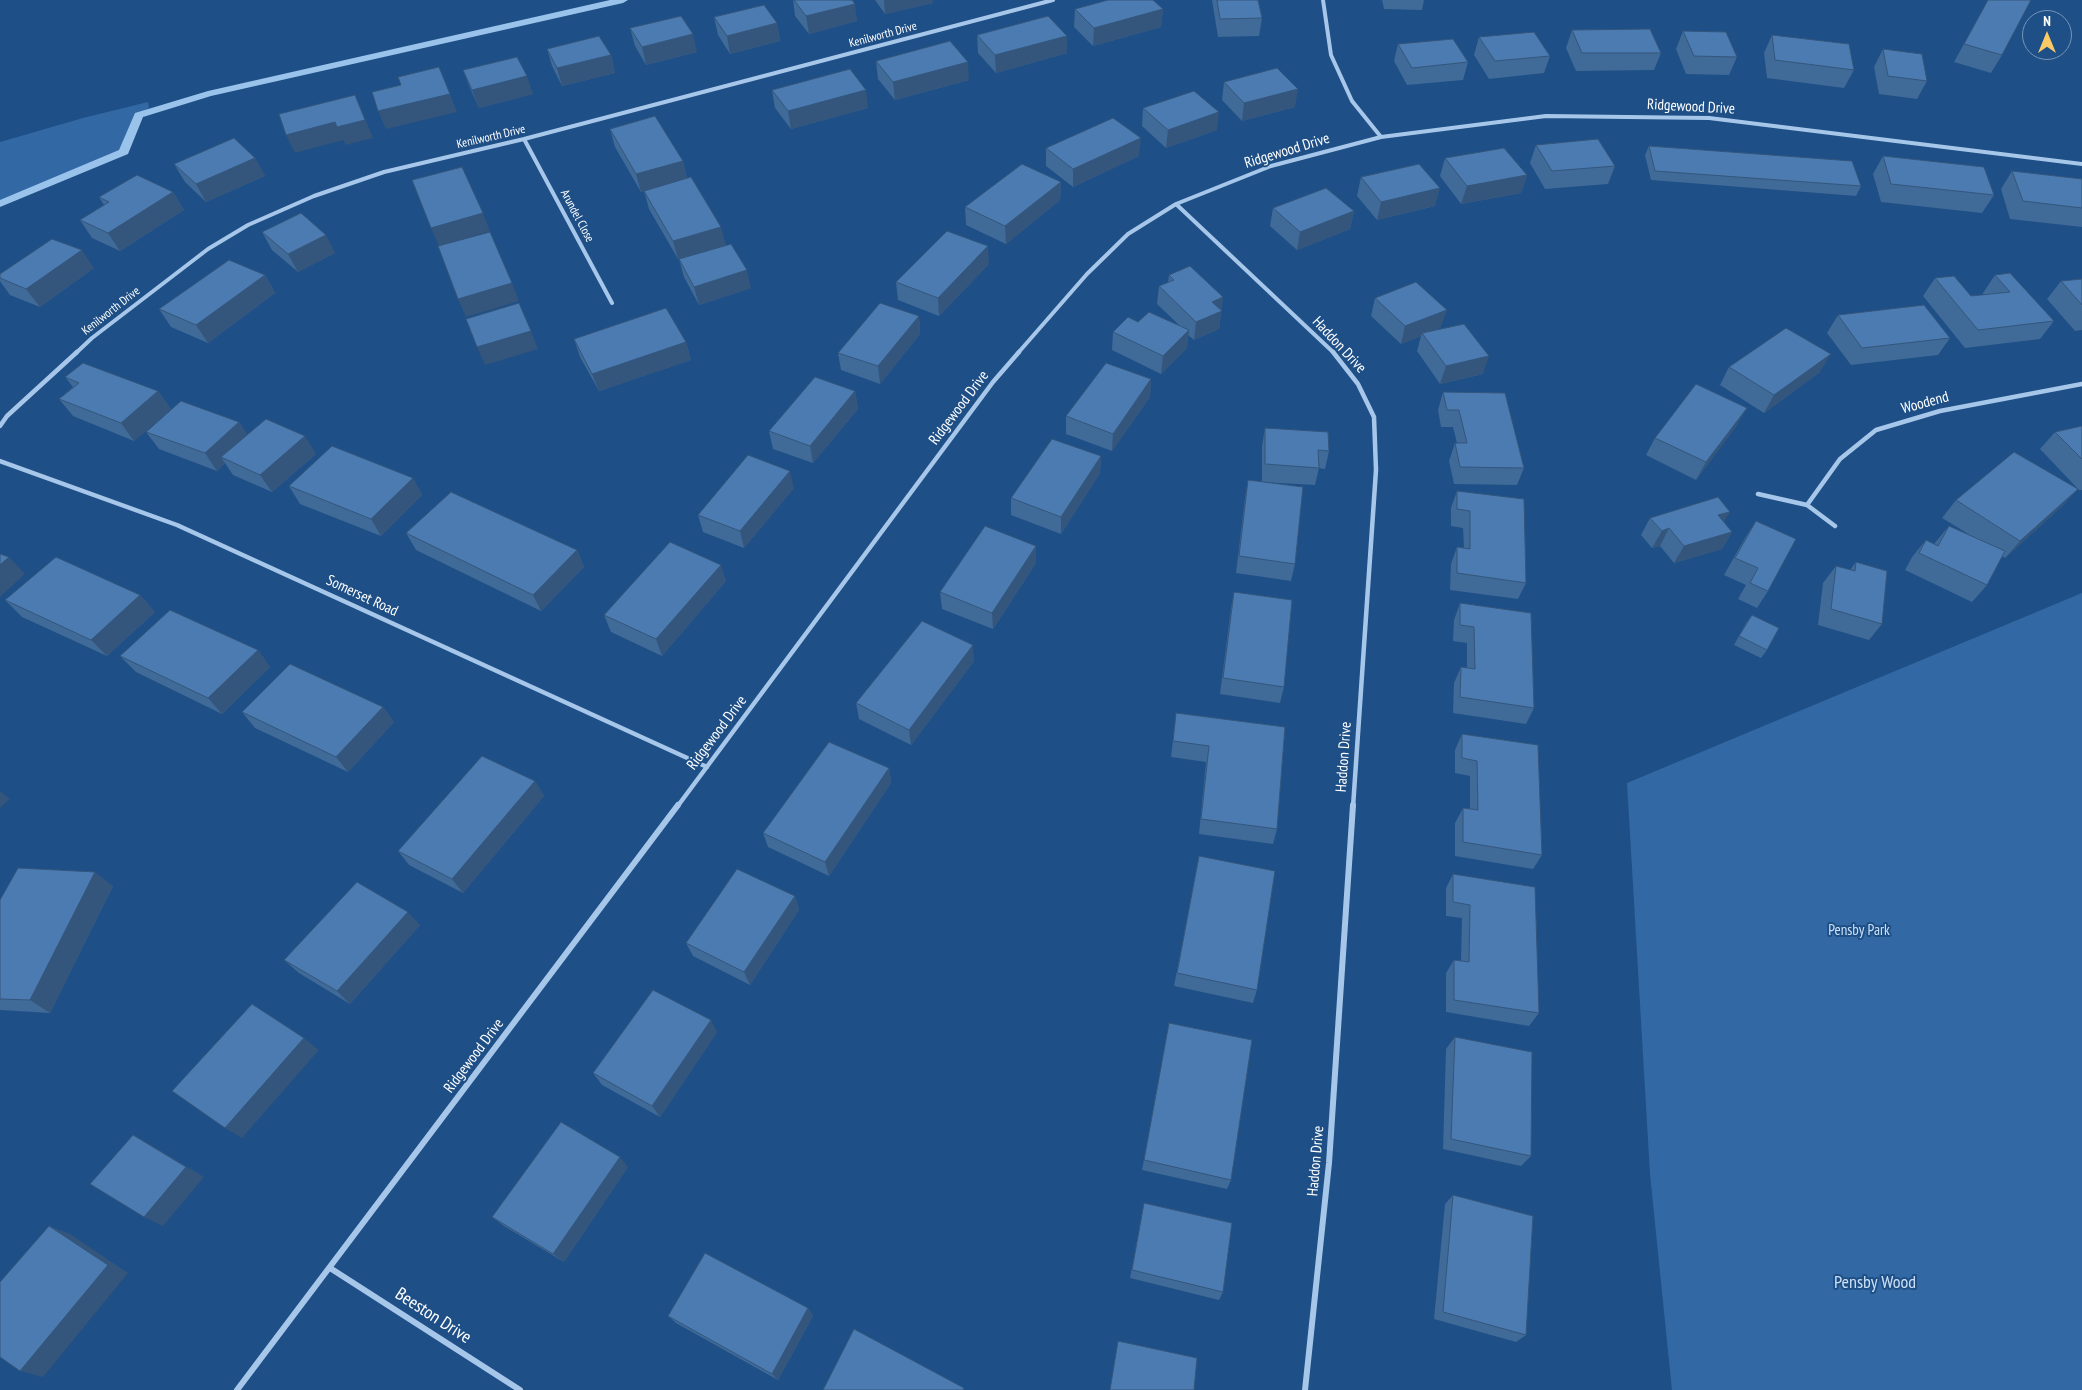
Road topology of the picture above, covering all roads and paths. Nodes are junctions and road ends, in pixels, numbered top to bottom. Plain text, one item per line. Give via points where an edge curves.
1 (1053, 0) edge
2 (1323, 0) edge
3 (1381, 137) junction
4 (524, 139) junction
5 (2082, 164) edge
6 (1176, 204) junction
7 (612, 303) dead end
8 (2082, 384) edge
9 (0, 426) edge
10 (0, 461) edge
11 (1758, 494) dead end
12 (1807, 505) junction
13 (1835, 526) dead end
14 (707, 767) junction
15 (330, 1268) junction
16 (236, 1390) edge
17 (520, 1390) edge
18 (1305, 1390) edge

1 - 4 street, Kenilworth Drive
2 - 3 street via 1331,55 1352,100
3 - 5 street, Ridgewood Drive via 1546,116 1709,118
3 - 6 street, Ridgewood Drive via 1271,166
4 - 7 street, Arundel Close
4 - 9 street, Kenilworth Drive via 384,172 314,196 248,224 208,249 92,338
6 - 14 street, Ridgewood Drive via 1128,234 1087,274 993,382
6 - 18 street, Haddon Drive via 1334,353 1358,384 1374,417 1376,470 1329,1164
8 - 12 street, Woodend via 1940,410 1876,430 1840,459
10 - 14 street, Somerset Road via 177,525
11 - 12 street
12 - 13 street
14 - 15 street, Ridgewood Drive
15 - 16 street, Ridgewood Drive
15 - 17 street, Beeston Drive

